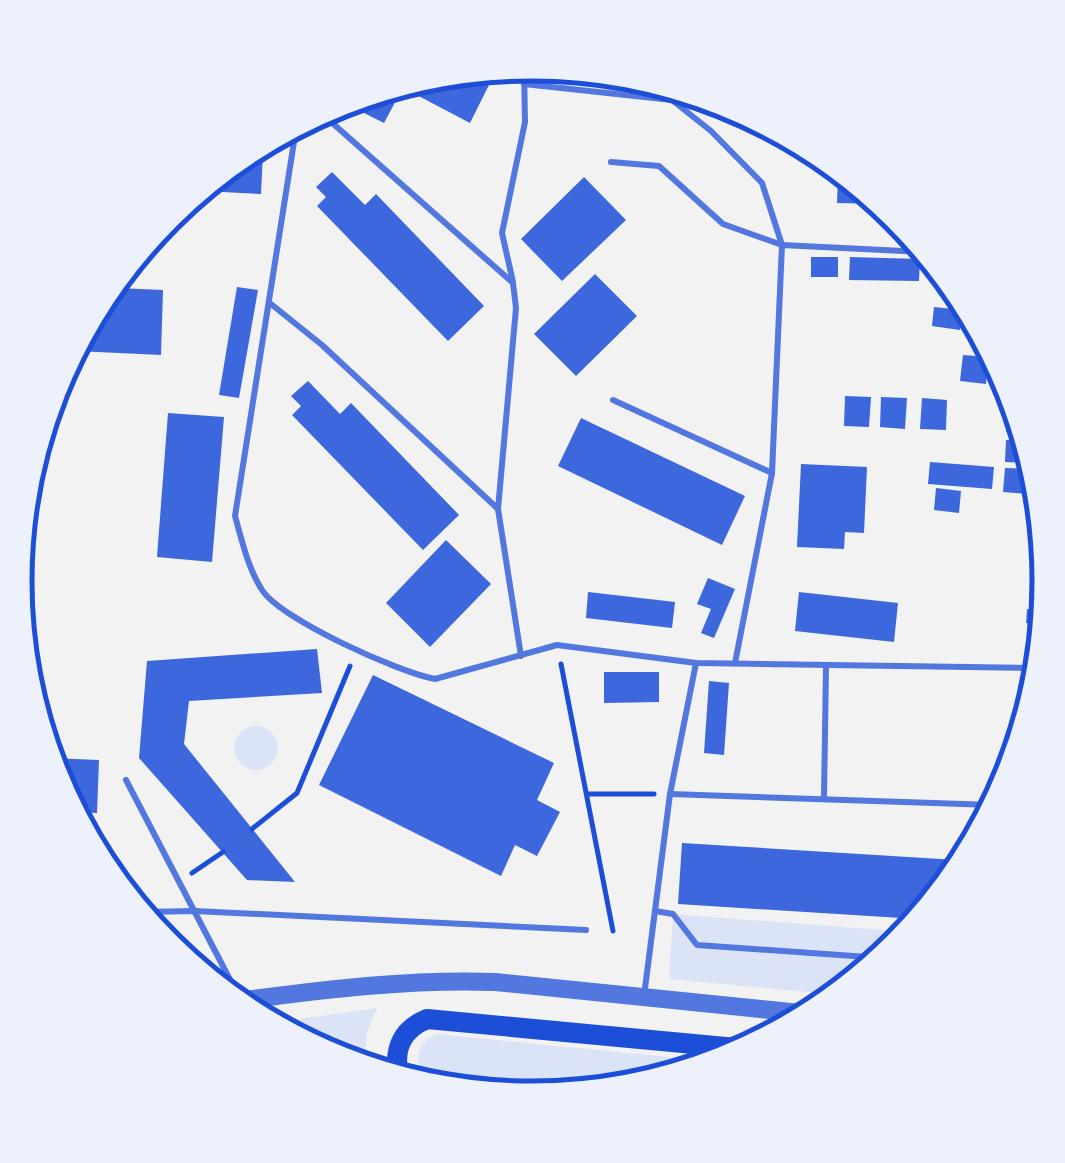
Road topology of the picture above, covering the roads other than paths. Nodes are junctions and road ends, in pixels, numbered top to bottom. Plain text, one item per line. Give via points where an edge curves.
1 (524, 84) joint
2 (661, 99) edge
3 (676, 103) edge
4 (333, 124) edge
5 (294, 142) edge
6 (611, 162) dead end
7 (782, 245) junction
8 (907, 251) edge
9 (513, 283) junction
10 (271, 304) junction
11 (613, 400) dead end
12 (772, 473) junction
13 (498, 509) junction
14 (521, 656) junction
15 (696, 662) junction
16 (735, 662) junction
17 (826, 666) junction
18 (1025, 668) edge
19 (126, 780) dead end
20 (670, 794) junction
21 (824, 797) junction
22 (980, 805) edge
23 (195, 911) junction
24 (656, 911) junction
25 (158, 912) edge
26 (586, 930) dead end
27 (862, 957) edge
28 (230, 979) edge
29 (644, 997) junction
30 (257, 999) edge
31 (787, 1012) edge
32 (718, 1045) edge
33 (397, 1062) edge

1 - 2 lane
1 - 9 lane via 525,122 502,234
3 - 7 lane via 762,183
4 - 9 lane
5 - 10 lane
6 - 7 lane via 659,166 723,224
7 - 8 lane
7 - 12 lane
9 - 13 lane
10 - 13 lane
10 - 14 lane via 235,516 264,594 292,616 417,675 435,678
11 - 12 lane
12 - 16 lane
13 - 14 lane
14 - 15 lane via 557,645
15 - 16 lane
15 - 20 lane
16 - 17 lane
17 - 18 lane
17 - 21 lane
19 - 23 lane
20 - 21 lane
20 - 24 lane
21 - 22 lane
23 - 25 lane
23 - 26 lane
23 - 28 lane
24 - 27 lane via 674,914 697,945
24 - 29 lane
29 - 30 street via 455,980
29 - 31 street
32 - 33 main road via 427,1020 401,1040

